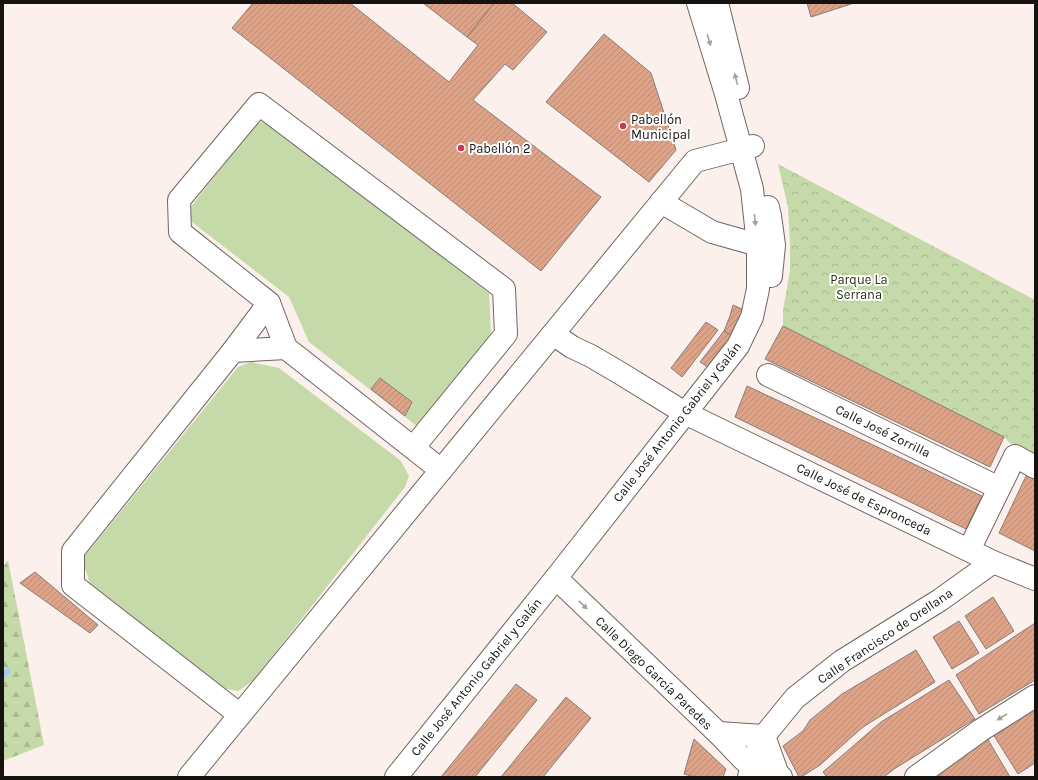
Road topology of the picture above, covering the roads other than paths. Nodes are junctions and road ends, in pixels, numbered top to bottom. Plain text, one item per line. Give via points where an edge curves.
1 (698, 3) edge
2 (717, 3) edge
3 (747, 148) junction
4 (661, 202) junction
5 (766, 245) junction
6 (269, 303) junction
7 (553, 334) junction
8 (286, 348) junction
9 (232, 351) junction
10 (768, 375) dead end
11 (690, 415) junction
12 (413, 448) junction
13 (1035, 468) edge
14 (441, 470) junction
15 (999, 488) junction
16 (968, 550) junction
17 (993, 562) junction
18 (1035, 580) edge
19 (560, 582) junction
20 (1035, 696) edge
21 (240, 715) junction
22 (718, 734) junction
23 (764, 736) junction
24 (751, 772) edge
25 (780, 776) edge
26 (189, 777) edge
27 (396, 777) edge
28 (412, 777) edge
29 (916, 777) edge

1 -> 3 street, Calle José Antonio Gabriel y Galán
3 -> 2 street, Calle José Antonio Gabriel y Galán
3 - 4 street via 695,161
3 - 5 street, Calle José Antonio Gabriel y Galán via 770,216
4 - 5 street via 712,232
4 - 7 street
5 - 11 street, Calle José Antonio Gabriel y Galán via 771,285 751,345 723,382
6 - 8 street
6 - 9 street
6 - 12 street via 180,232 179,200 259,104 504,290 506,334
7 - 11 street, Calle José de Espronceda
7 - 14 street
8 - 9 street
8 - 12 street
9 - 21 street via 73,552 73,585
10 - 15 street, Calle José Zorrilla
11 - 16 street, Calle José de Espronceda
11 - 19 street, Calle José Antonio Gabriel y Galán via 670,446
12 - 14 street
13 - 15 street via 1015,456
14 - 21 street
15 - 16 street
16 - 17 street, Calle José de Espronceda
17 - 18 street, Calle José de Espronceda
17 - 23 street, Calle Francisco de Orellana via 940,600 842,661 795,698
19 -> 22 street, Calle Diego García Paredes
19 - 27 street, Calle José Antonio Gabriel y Galán
19 - 28 street, Calle José Antonio Gabriel y Galán
20 -> 29 street via 981,730
21 - 26 street
22 - 23 street
22 - 24 street, Calle Diego García Paredes via 741,757
23 - 24 street, Calle Francisco de Orellana via 753,760
23 - 25 street
24 - 25 street

